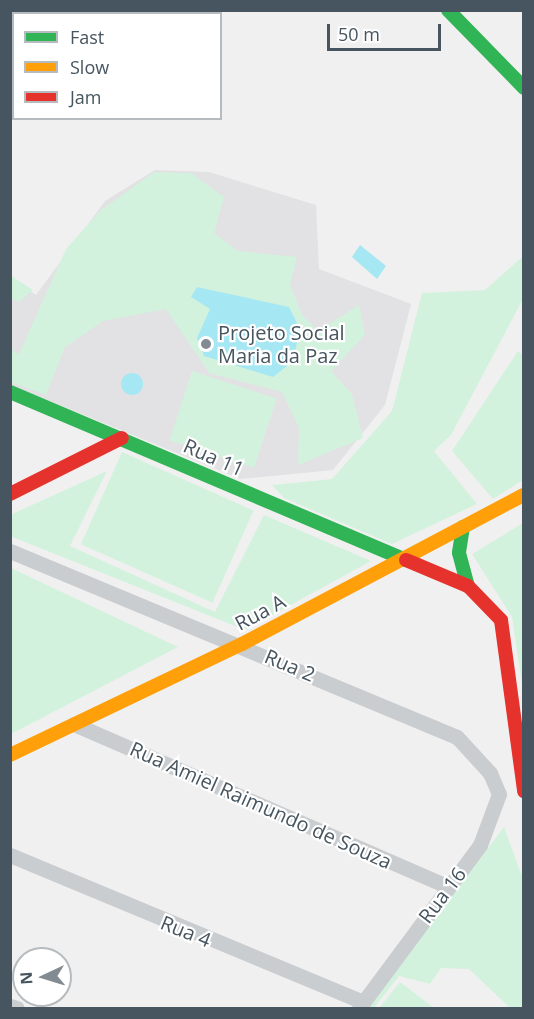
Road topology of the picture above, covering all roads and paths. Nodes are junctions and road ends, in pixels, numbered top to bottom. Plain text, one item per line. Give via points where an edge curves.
1 (448, 10) edge
2 (463, 17) edge
3 (524, 88) edge
4 (10, 392) edge
5 (122, 438) junction
6 (10, 494) edge
7 (524, 495) edge
8 (464, 527) junction
9 (10, 551) edge
10 (400, 561) junction
11 (468, 586) junction
12 (243, 644) junction
13 (74, 724) junction
14 (10, 755) edge
15 (523, 788) edge
16 (499, 794) junction
17 (10, 855) edge
18 (448, 887) junction
19 (361, 1005) edge
20 (10, 1006) edge
21 (17, 1008) edge

1 - 2 street
2 - 3 street
4 - 5 street, Rua 11
5 - 6 street
5 - 10 street, Rua 11
7 - 8 street, Rua A
8 - 10 street, Rua A
8 - 11 street via 459,553
9 - 12 street, Rua 2
10 - 11 street, Rua 11
10 - 12 street, Rua A
11 - 15 street, Rua 11 via 488,600 501,620
12 - 13 street, Rua A
12 - 16 street, Rua 2 via 457,737 490,773
13 - 14 street, Rua A
13 - 18 street, Rua Amiel Raimundo de Souza
15 - 16 street
16 - 18 street, Rua 16 via 480,845
17 - 19 street, Rua 4
18 - 19 street, Rua 16
20 - 21 street

